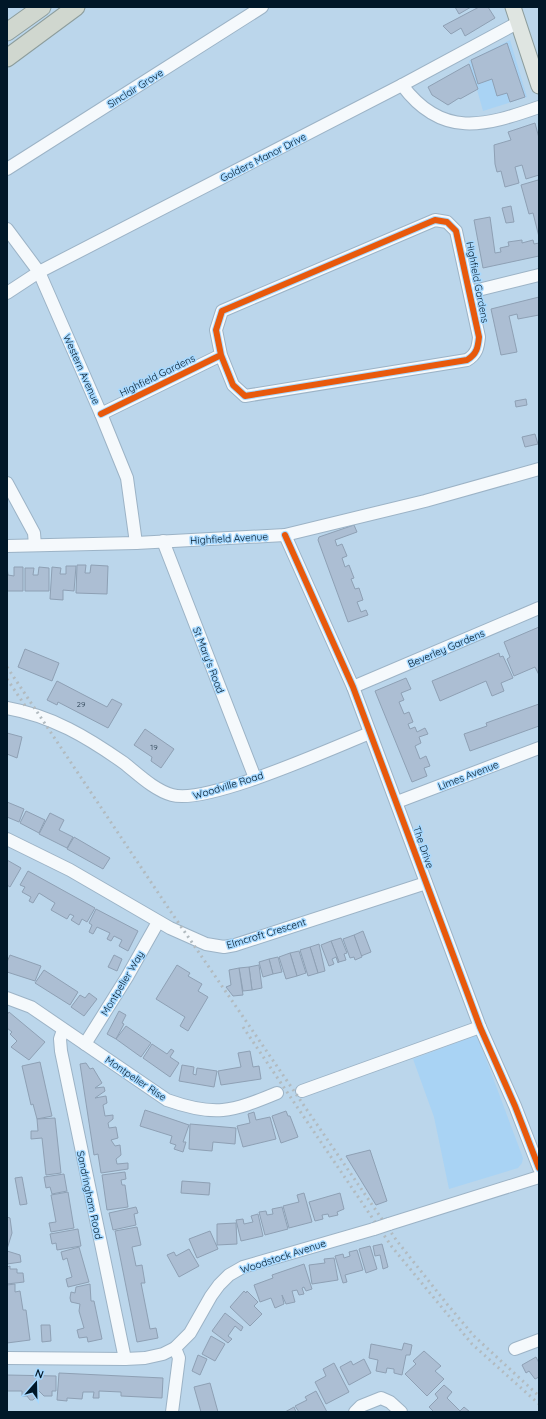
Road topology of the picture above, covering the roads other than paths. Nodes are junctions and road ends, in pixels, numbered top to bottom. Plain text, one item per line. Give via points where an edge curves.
1 (42, 7) edge
2 (76, 7) edge
3 (262, 7) edge
4 (513, 7) edge
5 (519, 22) junction
6 (7, 32) edge
7 (7, 58) edge
8 (402, 85) junction
9 (539, 86) edge
10 (539, 107) edge
11 (7, 168) edge
12 (7, 229) edge
13 (39, 272) junction
14 (539, 276) edge
15 (470, 292) junction
16 (7, 293) edge
17 (221, 355) junction
18 (101, 414) junction
19 (539, 469) edge
20 (7, 483) edge
21 (285, 535) junction
22 (163, 541) junction
23 (136, 543) junction
24 (35, 545) junction
25 (7, 546) edge
26 (539, 608) edge
27 (353, 687) junction
28 (7, 708) edge
29 (370, 733) junction
30 (539, 748) edge
31 (255, 778) junction
32 (397, 802) junction
33 (7, 839) edge
34 (426, 883) junction
35 (158, 922) junction
36 (7, 998) edge
37 (480, 1027) junction
38 (63, 1030) junction
39 (85, 1044) junction
40 (302, 1091) dead end
41 (277, 1093) dead end
42 (539, 1168) edge
43 (539, 1177) edge
44 (539, 1340) edge
45 (175, 1348) junction
46 (516, 1349) dead end
47 (8, 1358) edge
48 (125, 1359) junction
49 (172, 1412) edge
50 (355, 1412) edge
51 (401, 1412) edge

1 - 6 highway
2 - 7 highway
3 - 11 street, Sinclair Grove
4 - 5 main road
5 - 8 street, Golders Manor Drive
5 - 9 main road
8 - 10 street via 412,99 424,108 454,123 479,124 504,120
8 - 13 street, Golders Manor Drive
12 - 13 street, Western Avenue
13 - 16 street, Golders Manor Drive
13 - 18 street, Western Avenue
14 - 15 street, Highfield Gardens
15 - 17 street, Highfield Gardens via 479,337 478,348 471,357 461,362 245,396 233,385
15 - 17 street, Highfield Gardens via 456,231 447,222 435,220 222,311 216,330
17 - 18 street, Highfield Gardens
18 - 23 street, Western Avenue via 127,478
19 - 21 street, Highfield Avenue via 425,501
20 - 24 street via 34,533
21 - 22 street, Highfield Avenue
21 - 27 street, The Drive
22 - 23 street, Highfield Avenue
22 - 31 street, St Mary's Road
23 - 24 street, Highfield Avenue
24 - 25 street, Highfield Avenue
26 - 27 street, Beverley Gardens
27 - 29 street, The Drive
28 - 31 street, Woodville Road via 45,718 82,735 171,795 196,796
29 - 31 street, Woodville Road
29 - 32 street, The Drive
30 - 32 street, Limes Avenue
32 - 34 street, The Drive
33 - 35 street, Elmcroft Crescent via 70,870
34 - 35 street, Elmcroft Crescent via 224,947 198,941
34 - 37 street, The Drive
35 - 39 street, Montpelier Way
36 - 38 street, Montpelier Rise via 31,1007
37 - 40 street
37 - 42 street, The Drive
38 - 39 street, Montpelier Rise
38 - 48 street, Sandringham Road via 60,1039 61,1051
39 - 41 street, Montpelier Rise via 167,1100 186,1106 223,1111
43 - 45 street, Woodstock Avenue, bridge via 374,1229 257,1262 234,1273 219,1285 190,1333
44 - 46 street
45 - 48 street, Woodstock Avenue via 145,1358
45 - 49 street via 179,1358
47 - 48 street, Woodstock Avenue
50 - 51 street via 361,1406 381,1398

